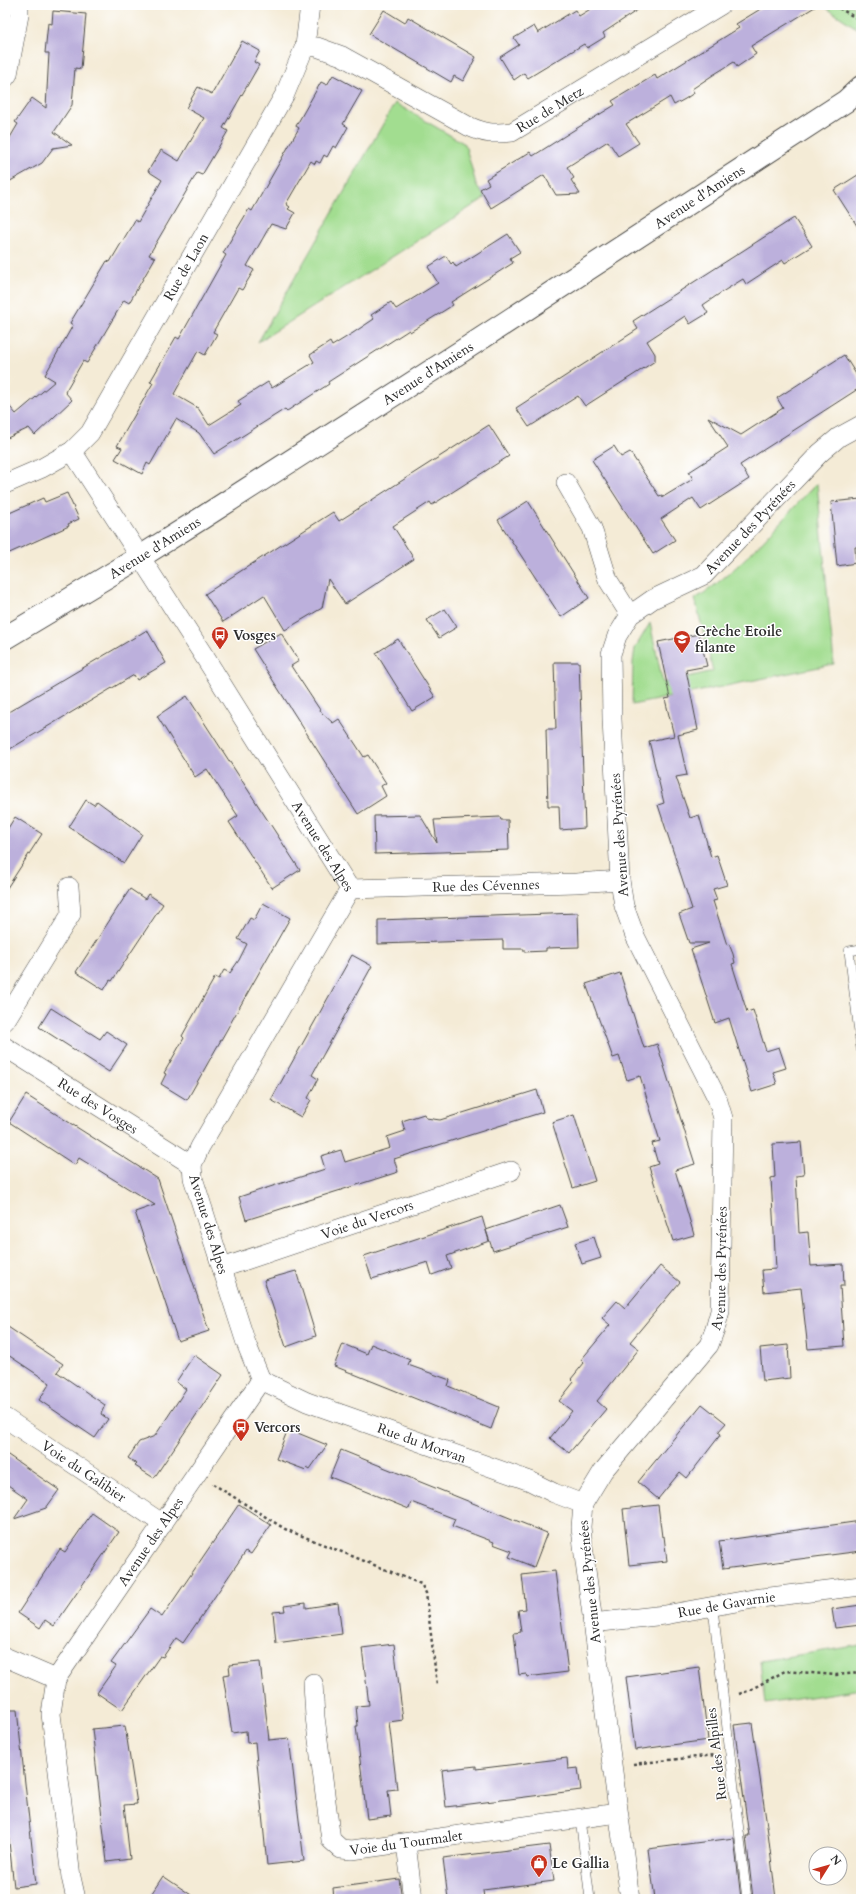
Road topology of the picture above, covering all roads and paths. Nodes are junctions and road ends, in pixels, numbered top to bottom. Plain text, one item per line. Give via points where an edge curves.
1 (19, 5) edge
2 (310, 5) edge
3 (721, 5) edge
4 (834, 5) edge
5 (861, 22) edge
6 (305, 46) junction
7 (5, 78) edge
8 (856, 95) edge
9 (861, 425) edge
10 (72, 451) junction
11 (566, 483) dead end
12 (5, 484) edge
13 (140, 557) junction
14 (630, 615) junction
15 (5, 638) edge
16 (620, 880) junction
17 (69, 887) dead end
18 (350, 889) junction
19 (861, 949) edge
20 (5, 1021) edge
21 (5, 1047) edge
22 (861, 1049) edge
23 (192, 1165) junction
24 (511, 1171) dead end
25 (222, 1268) junction
26 (261, 1380) junction
27 (5, 1418) edge
28 (199, 1472) junction
29 (583, 1504) junction
30 (163, 1524) junction
31 (861, 1586) edge
32 (707, 1608) junction
33 (592, 1623) junction
34 (5, 1656) edge
35 (861, 1673) edge
36 (56, 1679) junction
37 (313, 1683) dead end
38 (436, 1685) dead end
39 (723, 1699) junction
40 (729, 1753) junction
41 (612, 1767) junction
42 (618, 1813) junction
43 (580, 1819) junction
44 (406, 1844) junction
45 (76, 1899) edge
46 (413, 1899) edge
47 (590, 1899) edge
48 (630, 1899) edge
49 (747, 1899) edge

1 - 7 street via 8,74
2 - 6 street, Rue de Laon
3 - 6 street, Rue de Metz via 512,132 498,134 485,134 468,126 342,56 317,47
4 - 5 path
6 - 10 street, Rue de Laon via 285,94 90,433
8 - 13 main road, Avenue d'Amiens
9 - 14 street, Avenue des Pyrénées via 839,437 820,452 704,576 653,600
10 - 12 street, Rue de Laon
10 - 13 street, Avenue des Alpes
11 - 14 street via 592,528 608,580
13 - 15 main road, Avenue d'Amiens
13 - 18 street, Avenue des Alpes
14 - 16 street, Avenue des Pyrénées via 611,654
16 - 18 street, Rue des Cévennes
16 - 29 street, Avenue des Pyrénées via 624,906 635,936 717,1098 723,1118 720,1311 709,1345 603,1471
17 - 20 street via 71,914
18 - 23 street, Avenue des Alpes
19 - 22 lane via 849,951
21 - 23 street, Rue des Vosges
23 - 25 street, Avenue des Alpes via 193,1178
24 - 25 street, Voie du Vercors
25 - 26 street, Avenue des Alpes
26 - 28 street, Avenue des Alpes
26 - 29 street, Rue du Morvan via 307,1402 530,1481
27 - 30 street, Voie du Galibier
28 - 30 street, Avenue des Alpes
28 - 38 path via 218,1487 285,1529 421,1584 426,1593
29 - 33 street, Avenue des Pyrénées via 581,1527
30 - 36 street, Avenue des Alpes
31 - 32 street, Rue de Gavarnie via 753,1598
32 - 33 street, Rue de Gavarnie
32 - 39 lane, Rue des Alpilles via 714,1617
33 - 41 street, Avenue des Pyrénées
34 - 36 street
35 - 39 path via 836,1675 785,1671 748,1691
36 - 45 street, Avenue des Alpes via 51,1714 70,1877
37 - 44 street, Voie du Tourmalet via 331,1840 341,1849 352,1850
39 - 40 lane, Rue des Alpilles
40 - 41 path
40 - 49 lane, Rue des Alpilles
41 - 42 street, Avenue des Pyrénées
42 - 43 street, Voie du Tourmalet
42 - 48 street, Avenue des Pyrénées
43 - 44 street, Voie du Tourmalet
43 - 47 lane
44 - 46 street

